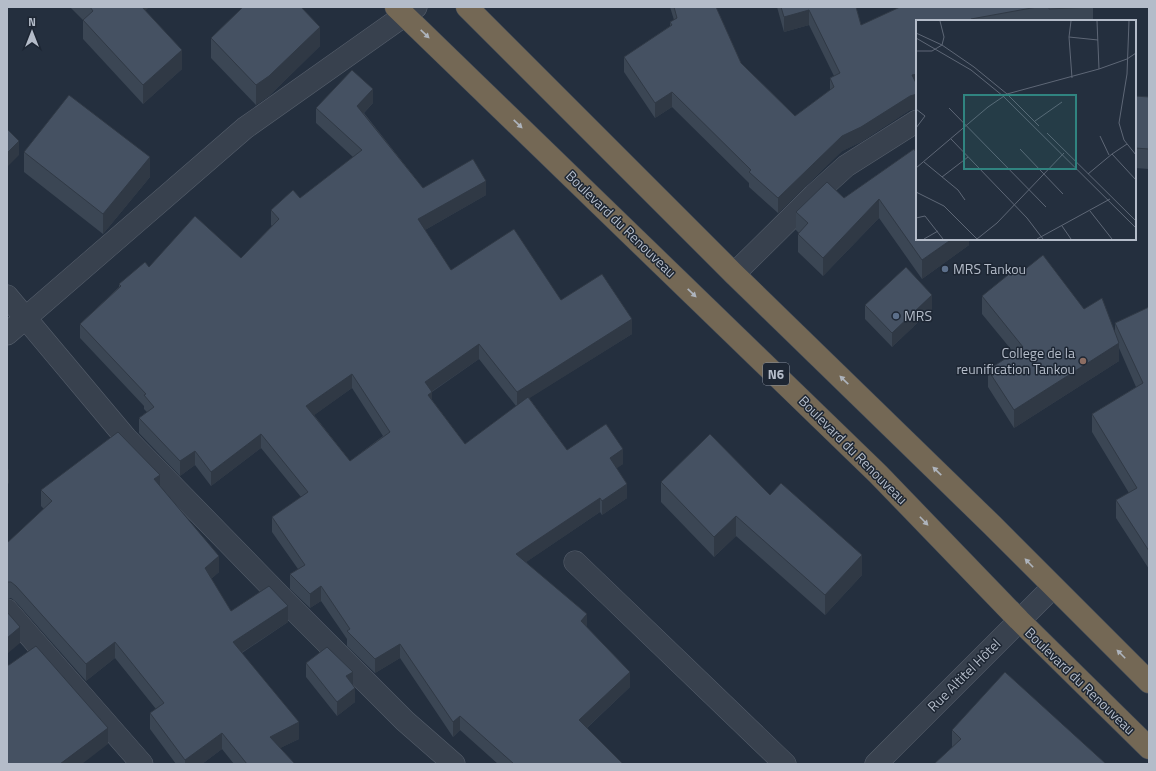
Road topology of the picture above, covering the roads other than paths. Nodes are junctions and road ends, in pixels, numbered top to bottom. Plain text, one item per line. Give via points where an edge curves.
1 (467, 7) edge
2 (405, 9) edge
3 (916, 122) edge
4 (734, 274) junction
5 (7, 296) edge
6 (26, 317) junction
7 (7, 334) edge
8 (575, 562) dead end
9 (1053, 587) junction
10 (7, 610) edge
11 (1019, 620) junction
12 (1149, 682) edge
13 (1149, 748) edge
14 (142, 764) edge
15 (454, 764) edge
16 (785, 764) edge
17 (876, 764) edge

1 - 4 highway
2 - 6 street via 245,128
2 -> 11 highway, Boulevard du Renouveau / N6 via 878,474
3 - 4 street via 846,166
9 -> 4 highway
5 - 6 street
6 - 7 street
6 - 15 street via 126,438 405,721
8 - 16 street
9 - 11 street, Rue Altitel Hôtel
12 -> 9 highway
10 - 14 street via 31,651
11 - 13 highway, Boulevard du Renouveau / N6
11 - 17 street, Rue Altitel Hôtel

